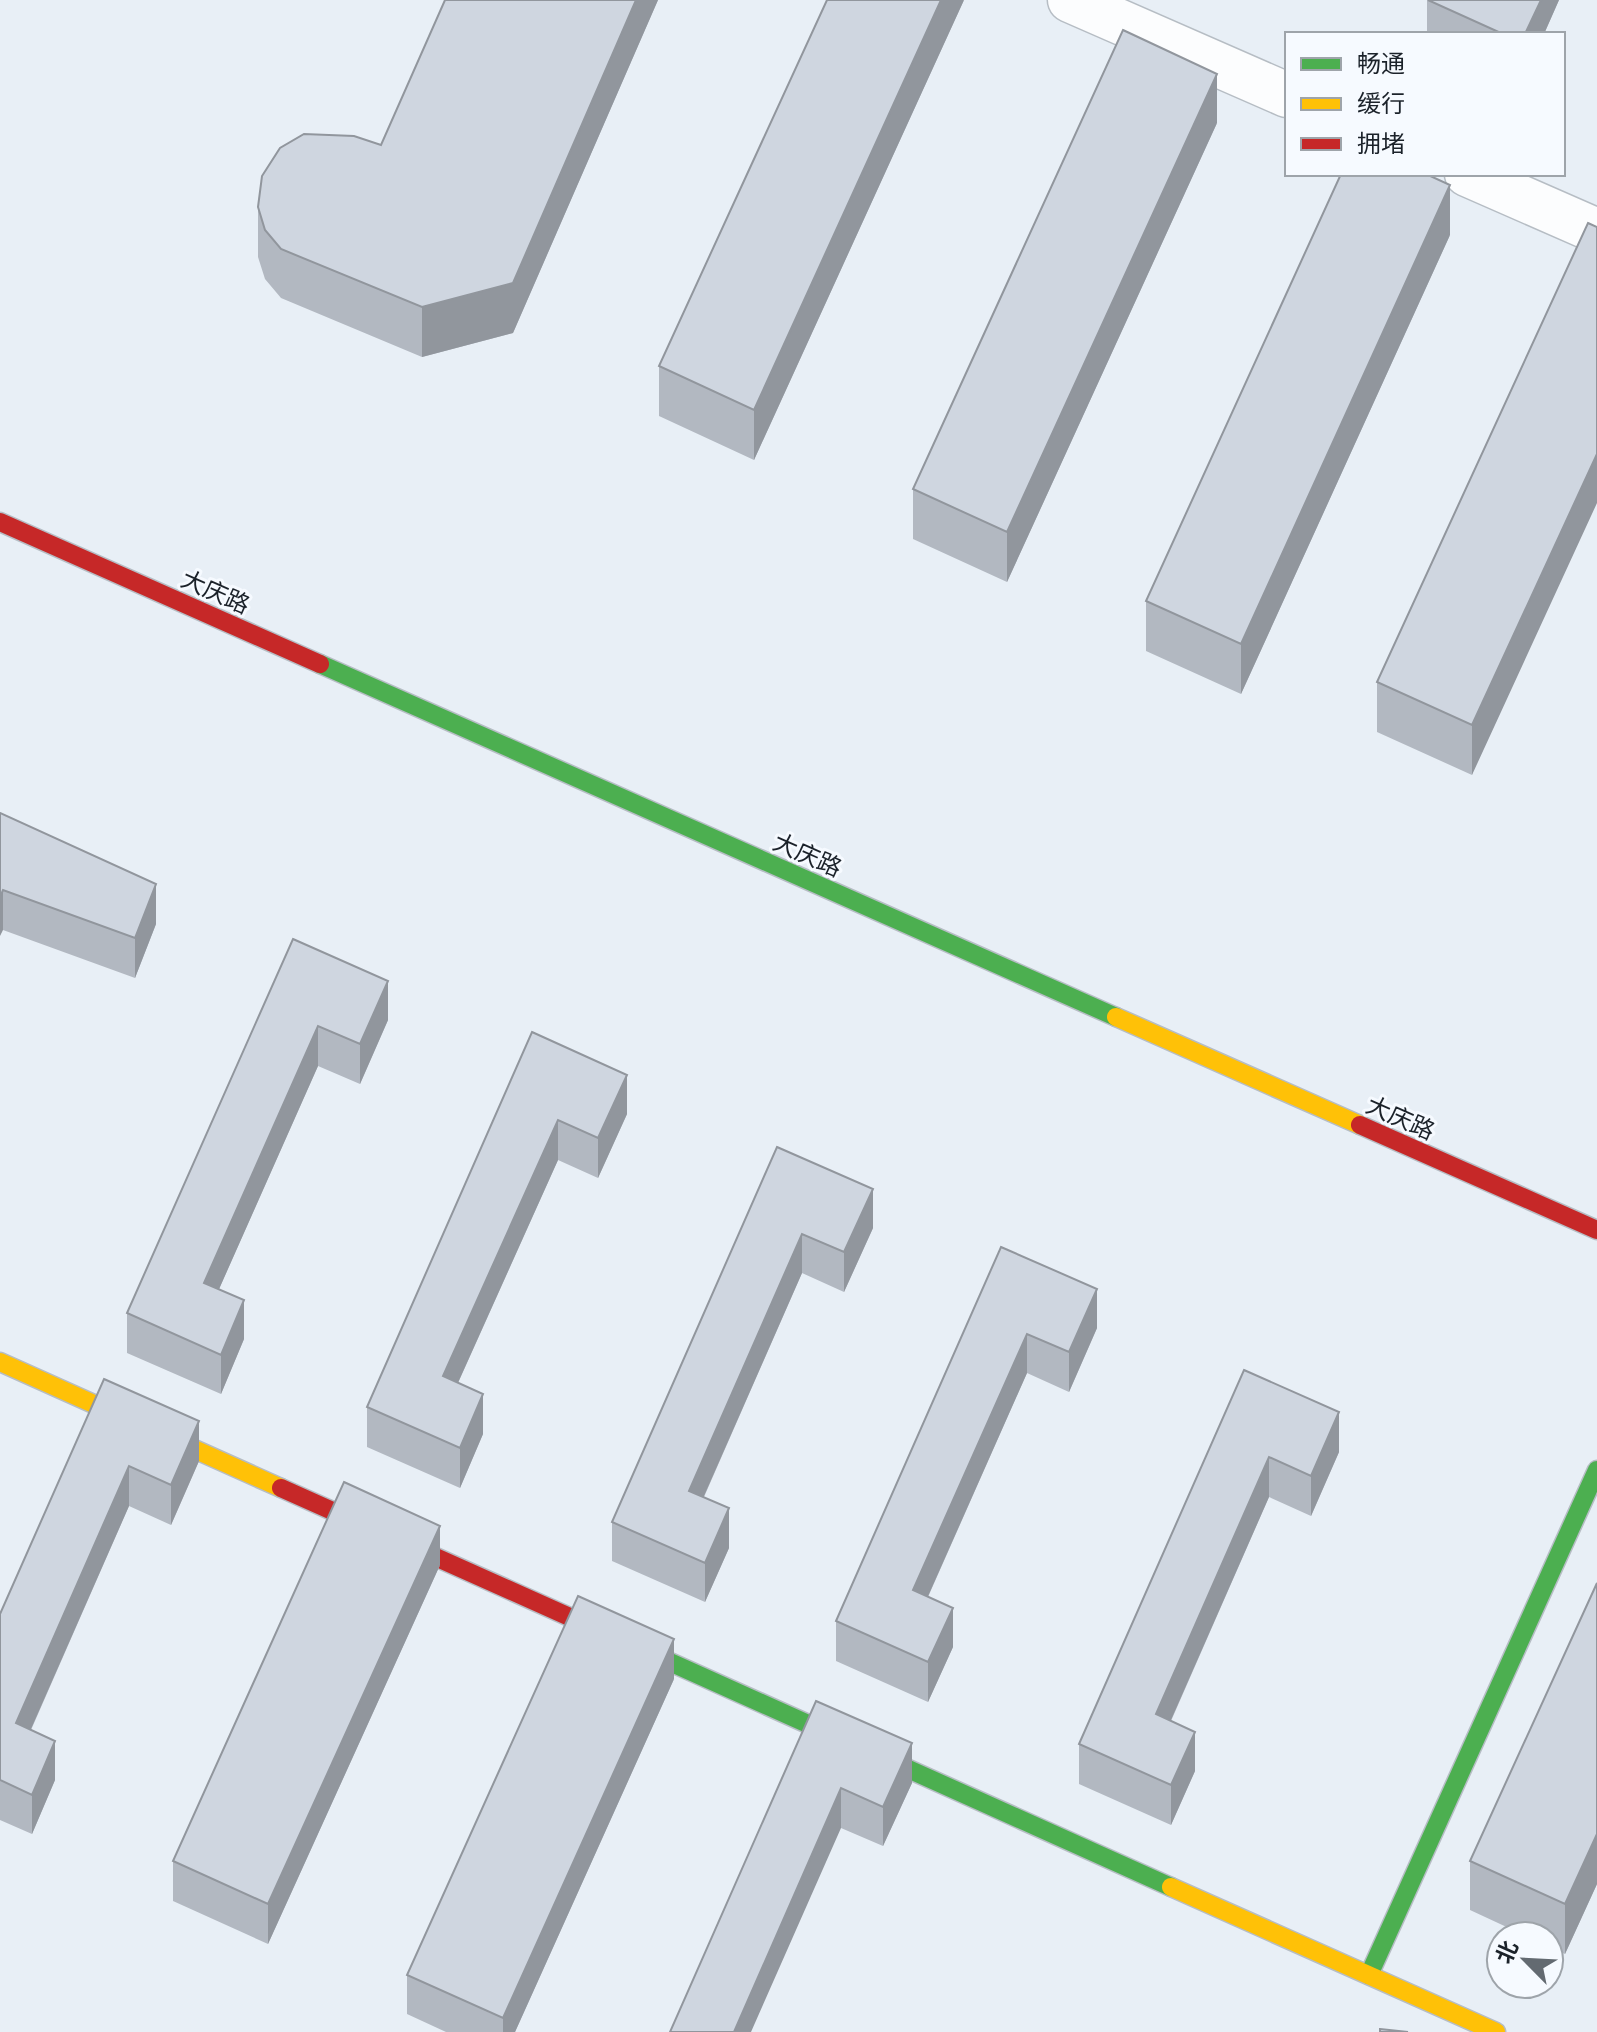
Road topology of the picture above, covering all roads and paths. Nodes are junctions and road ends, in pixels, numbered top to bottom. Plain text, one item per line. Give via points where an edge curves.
1 (1070, 0) edge
2 (1285, 94) edge
3 (1472, 176) edge
4 (1597, 231) edge
5 (0, 522) edge
6 (1597, 1230) edge
7 (0, 1362) edge
8 (1597, 1470) edge
9 (1369, 1975) junction
10 (1496, 2032) edge

1 - 2 street
3 - 4 street
5 - 6 street, 大庆路
7 - 9 street
8 - 9 street
9 - 10 street

